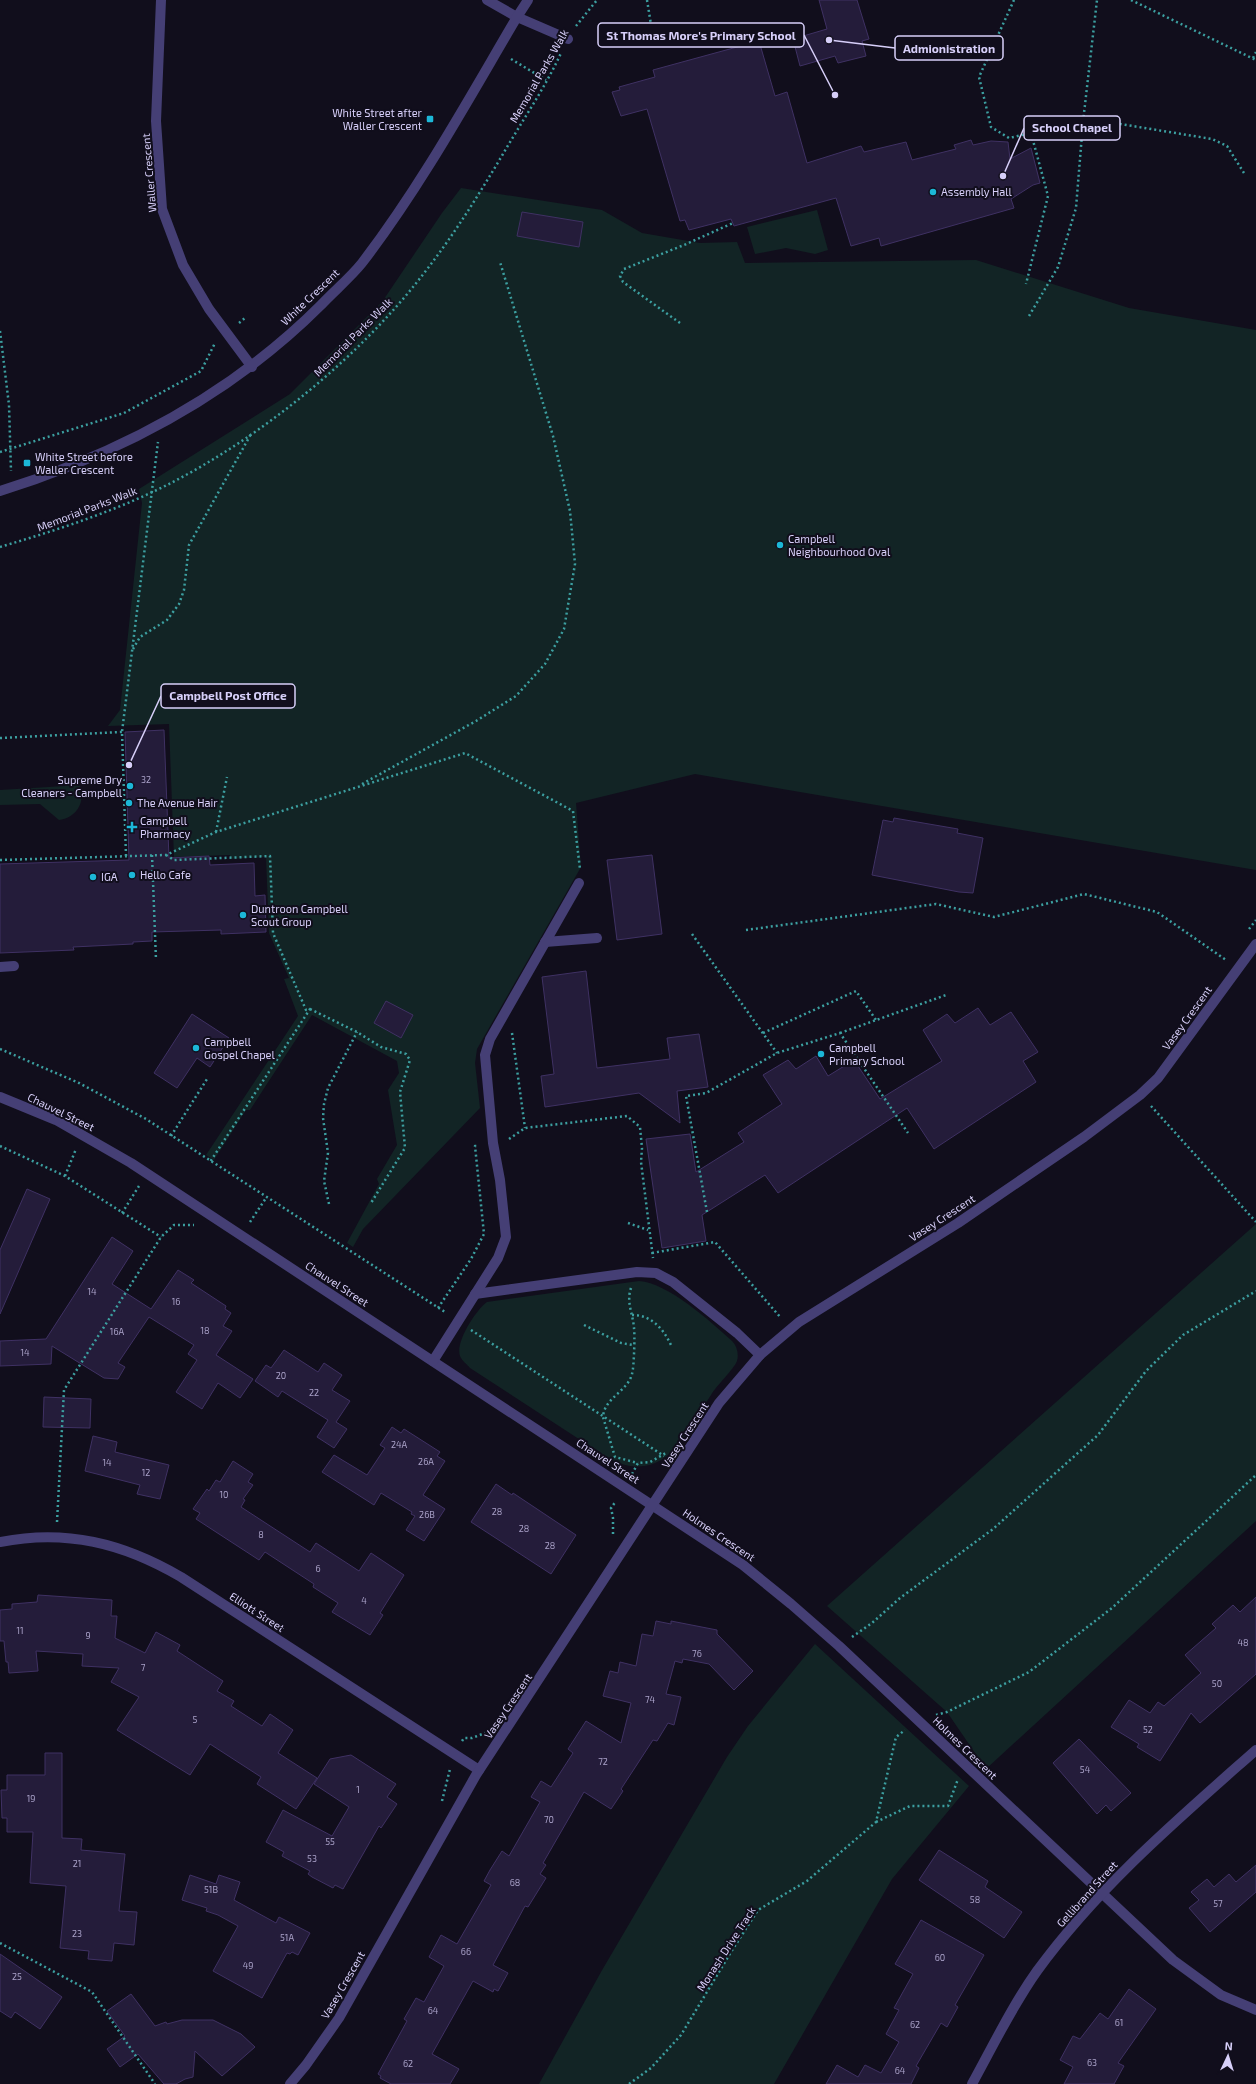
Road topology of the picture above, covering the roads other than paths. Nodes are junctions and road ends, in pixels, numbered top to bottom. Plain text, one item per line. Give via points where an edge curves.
1 (161, 0) edge
2 (487, 0) edge
3 (528, 0) edge
4 (517, 17) junction
5 (568, 38) road end
6 (252, 367) junction
7 (0, 491) edge
8 (580, 883) road end
9 (597, 938) dead end
10 (545, 942) junction
11 (1256, 944) edge
12 (14, 966) dead end
13 (0, 967) edge
14 (0, 1097) edge
15 (475, 1294) junction
16 (760, 1355) junction
17 (433, 1361) junction
18 (653, 1505) junction
19 (0, 1542) edge
20 (1256, 1750) edge
21 (479, 1770) junction
22 (1102, 1893) junction
23 (1256, 2010) edge
24 (290, 2084) edge
25 (972, 2084) edge

1 - 6 street, Waller Crescent via 156,121 162,209 183,265
2 - 4 street
3 - 4 street, White Crescent
4 - 5 street
4 - 6 street, White Crescent via 417,186 361,265 309,317
6 - 7 street, White Crescent via 160,426 89,459 37,480
8 - 10 street
9 - 10 street
10 - 15 street via 490,1039 485,1055 493,1143 506,1237 498,1258
11 - 16 street, Vasey Crescent via 1158,1078 1140,1095 1084,1137 958,1223 799,1322
12 - 13 street
14 - 17 street, Chauvel Street via 46,1115 83,1134 147,1173
15 - 16 street via 653,1272 673,1282 737,1333
15 - 17 street
16 - 18 street, Vasey Crescent via 719,1403
17 - 18 street, Chauvel Street
18 - 21 street, Vasey Crescent
18 - 22 street, Holmes Crescent via 756,1574 839,1646
19 - 21 street, Elliott Street via 56,1538 84,1540 136,1553 163,1566
20 - 22 street, Gellibrand Street via 1155,1840
21 - 24 street, Vasey Crescent via 336,2022
22 - 23 street, Holmes Crescent via 1194,1976 1221,1995
22 - 25 street, Gellibrand Street via 1036,1974

